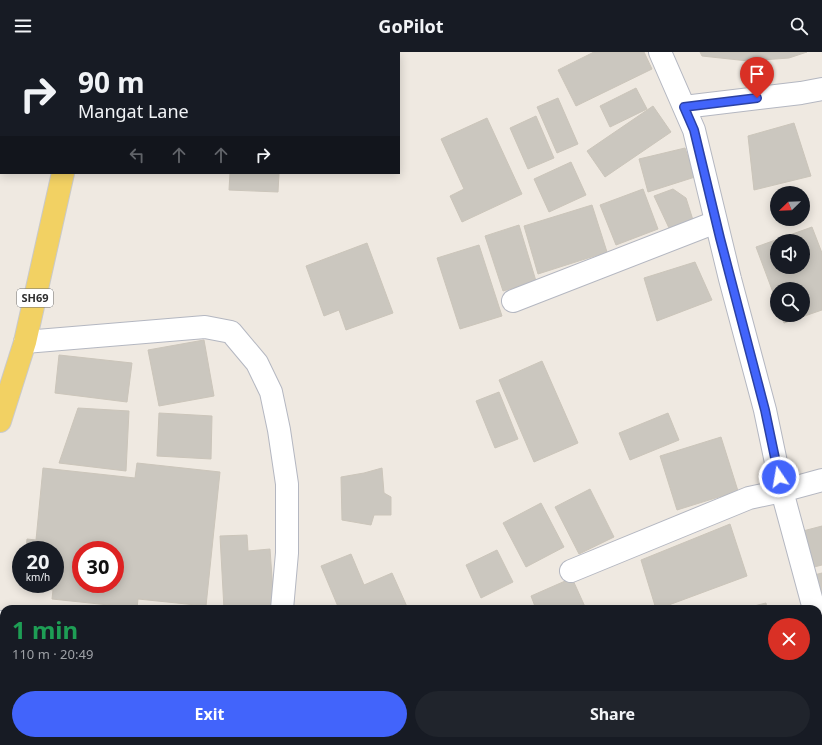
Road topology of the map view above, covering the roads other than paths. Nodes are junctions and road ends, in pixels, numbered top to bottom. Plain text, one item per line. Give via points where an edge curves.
1 (660, 52) edge
2 (822, 89) edge
3 (684, 107) junction
4 (63, 174) edge
5 (716, 222) junction
6 (513, 302) dead end
7 (25, 342) junction
8 (0, 421) edge
9 (822, 480) edge
10 (782, 491) junction
11 (571, 571) dead end
12 (282, 605) edge
13 (813, 605) edge

1 - 3 street
2 - 3 street
3 - 5 street via 694,130
4 - 7 main road, SH69
5 - 6 street
5 - 10 street via 765,410
7 - 8 main road, SH69
7 - 12 street via 205,327 231,332 257,363 271,392 279,430 287,484 287,553
9 - 10 street
10 - 11 street via 749,498
10 - 13 street

